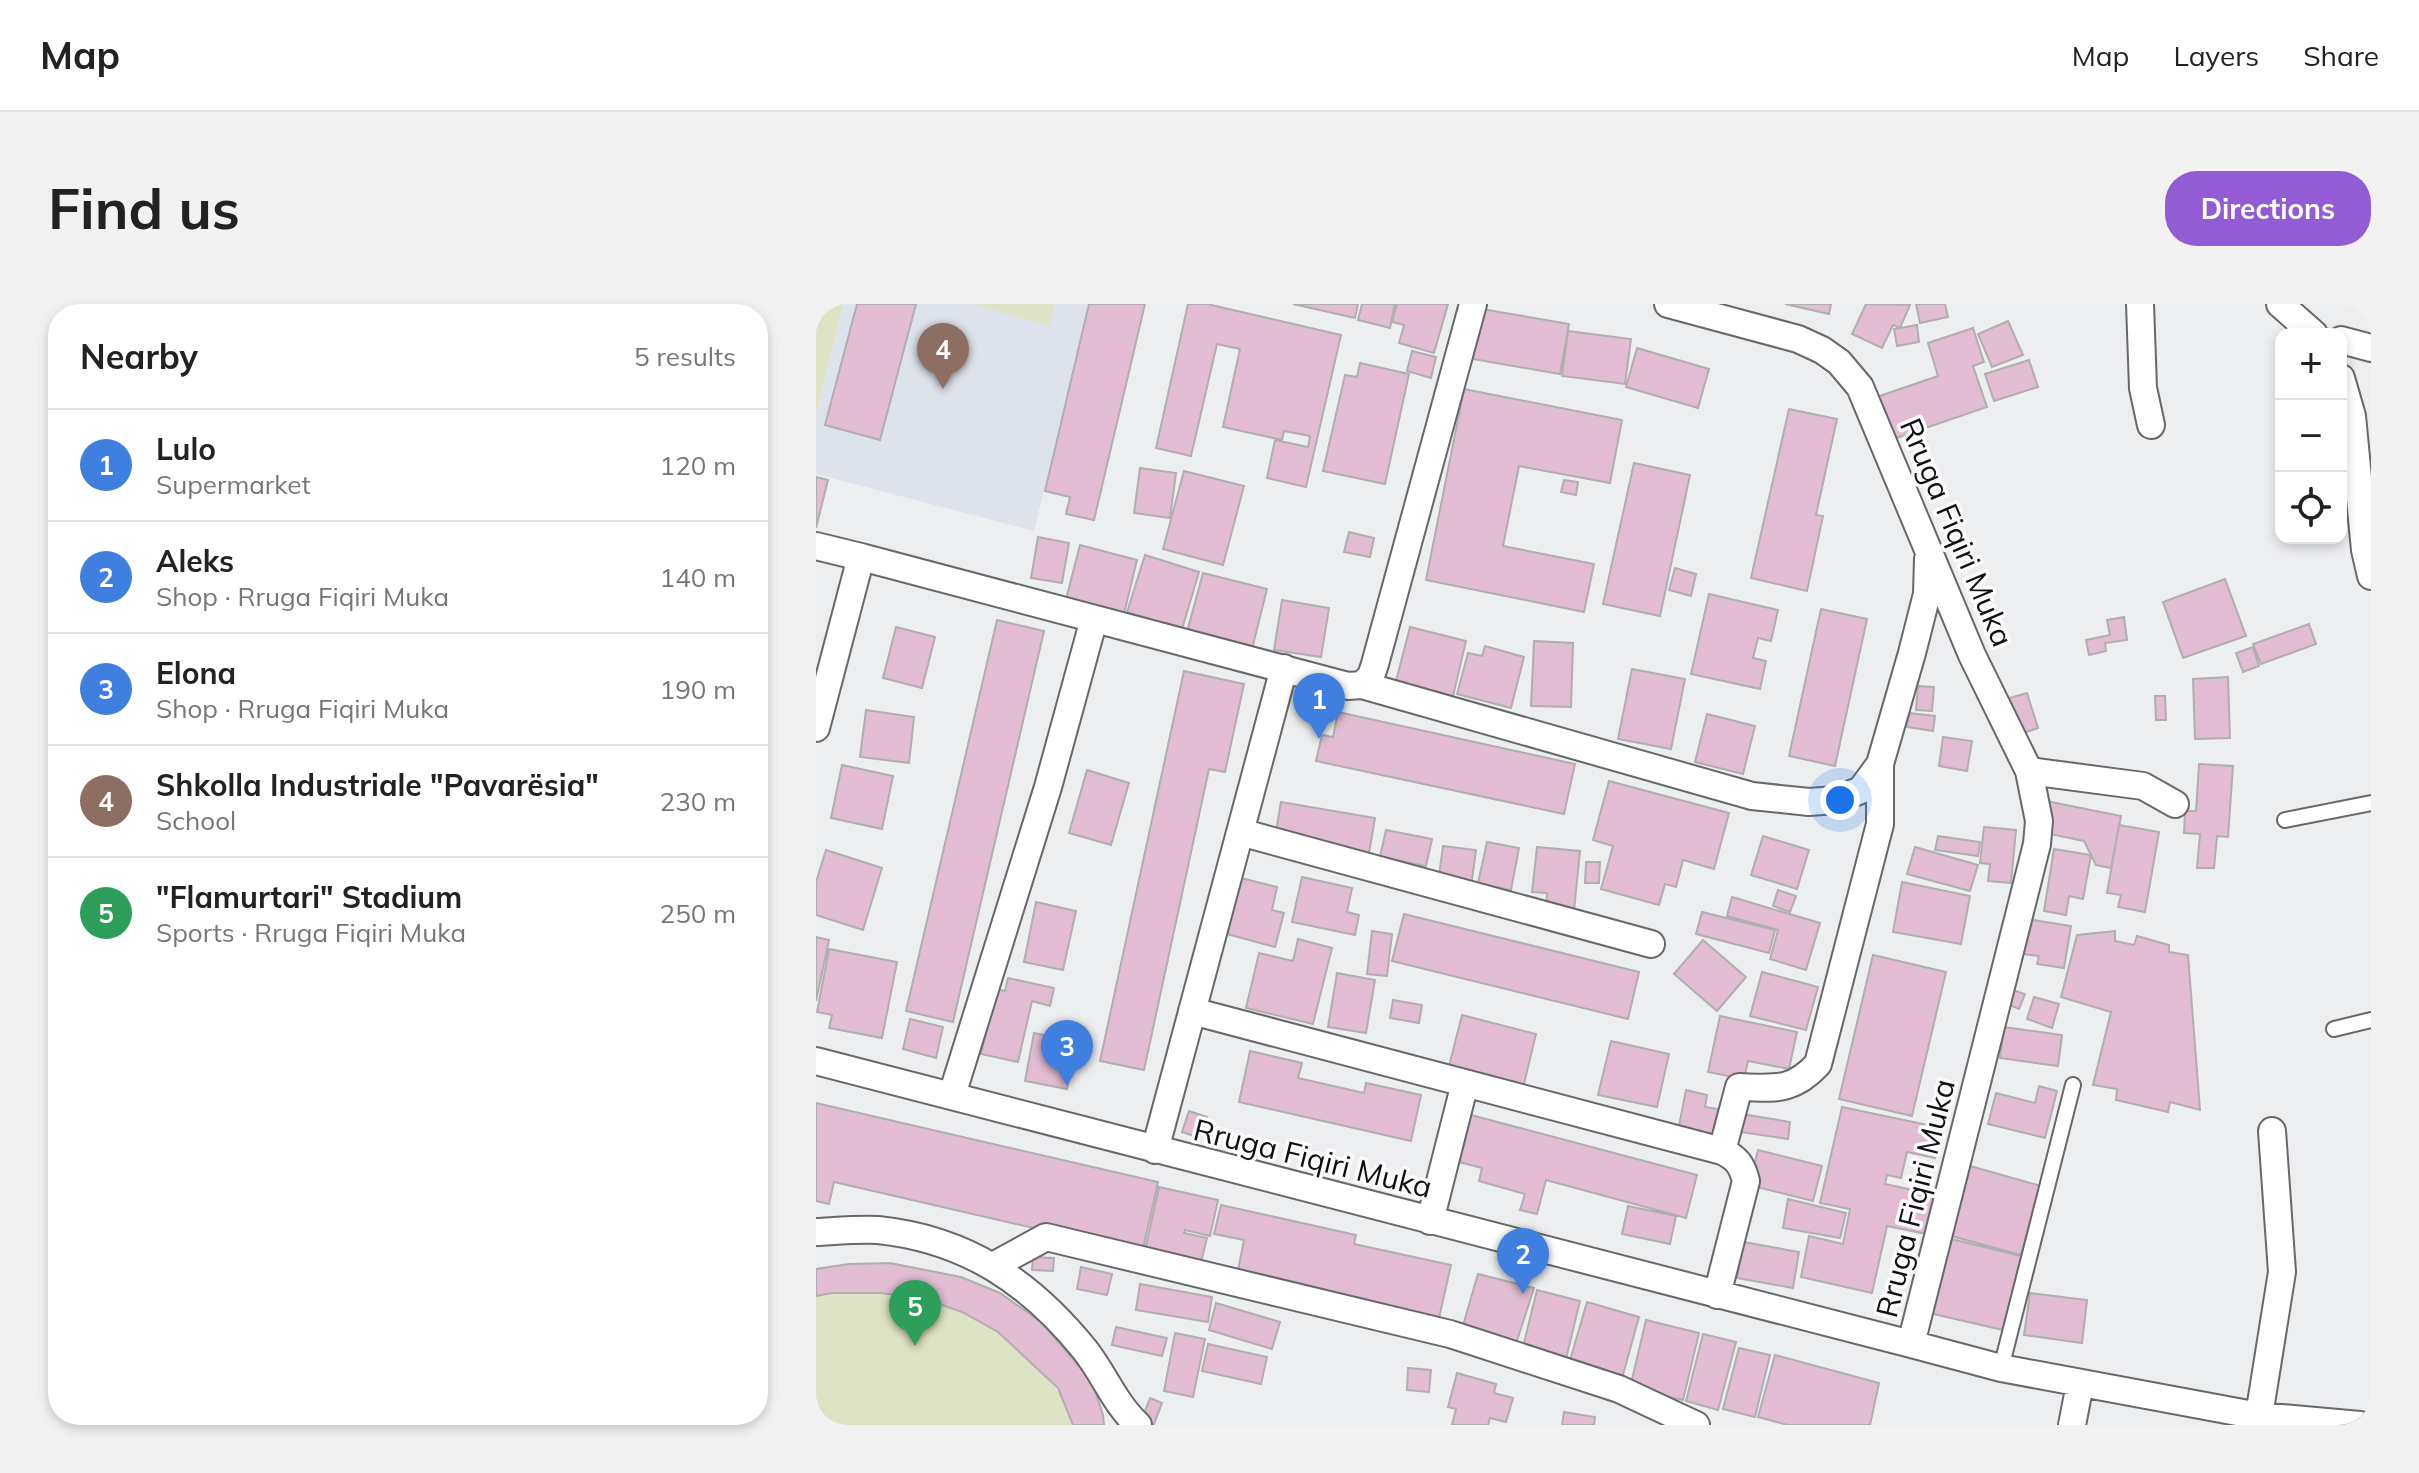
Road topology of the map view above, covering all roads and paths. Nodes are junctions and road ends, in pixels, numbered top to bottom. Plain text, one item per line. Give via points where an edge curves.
1 (1473, 304) edge
2 (1668, 304) edge
3 (2140, 304) edge
4 (2280, 304) edge
5 (2310, 328) edge
6 (2347, 342) edge
7 (2371, 348) edge
8 (2347, 399) edge
9 (2151, 425) dead end
10 (816, 546) edge
11 (1928, 549) junction
12 (861, 557) junction
13 (2371, 576) edge
14 (1094, 619) junction
15 (1284, 668) junction
16 (1362, 685) junction
17 (816, 728) edge
18 (1880, 764) junction
19 (2029, 771) junction
20 (2371, 803) edge
21 (2175, 804) dead end
22 (2285, 820) dead end
23 (1240, 832) junction
24 (1651, 944) dead end
25 (1192, 1011) junction
26 (2371, 1020) edge
27 (2334, 1029) dead end
28 (816, 1061) edge
29 (1465, 1083) junction
30 (2073, 1085) dead end
31 (952, 1095) junction
32 (2272, 1131) dead end
33 (1155, 1150) junction
34 (1722, 1151) junction
35 (1430, 1221) junction
36 (816, 1232) edge
37 (993, 1266) junction
38 (1717, 1295) junction
39 (1911, 1344) junction
40 (2001, 1368) junction
41 (2080, 1384) junction
42 (2258, 1420) edge
43 (1138, 1425) edge
44 (1696, 1425) edge
45 (2072, 1425) edge
46 (2360, 1425) edge

1 - 16 street via 1375,664
2 - 11 street, Rruga Fiqiri Muka via 1798,339 1839,362 1860,387
3 - 9 street via 2143,388
4 - 5 street
6 - 7 street
8 - 13 street
10 - 12 street
11 - 18 street via 1922,620
11 - 19 street, Rruga Fiqiri Muka
12 - 14 street
12 - 17 street
14 - 15 street
14 - 31 street
15 - 16 street
15 - 23 street
16 - 18 street via 1752,796 1836,800 1861,790
18 - 34 street via 1880,824 1818,1064 1802,1081 1783,1087 1739,1087
19 - 21 street via 2143,786
19 - 39 street, Rruga Fiqiri Muka via 2039,821 2037,844
20 - 22 lane
23 - 24 street
23 - 25 street
25 - 29 street
25 - 33 street
26 - 27 lane
28 - 31 street, Rruga Fiqiri Muka
29 - 34 street
29 - 35 street
30 - 40 lane
31 - 33 street, Rruga Fiqiri Muka
32 - 42 street via 2282,1272
33 - 35 street, Rruga Fiqiri Muka
34 - 38 street via 1735,1157 1746,1181
35 - 38 street, Rruga Fiqiri Muka
36 - 37 street via 877,1230 967,1252
37 - 43 street via 1019,1282 1085,1350
37 - 44 street via 1046,1237 1450,1334 1619,1389
38 - 39 street, Rruga Fiqiri Muka
39 - 40 street
40 - 41 street
41 - 42 street
41 - 45 street
42 - 46 street

